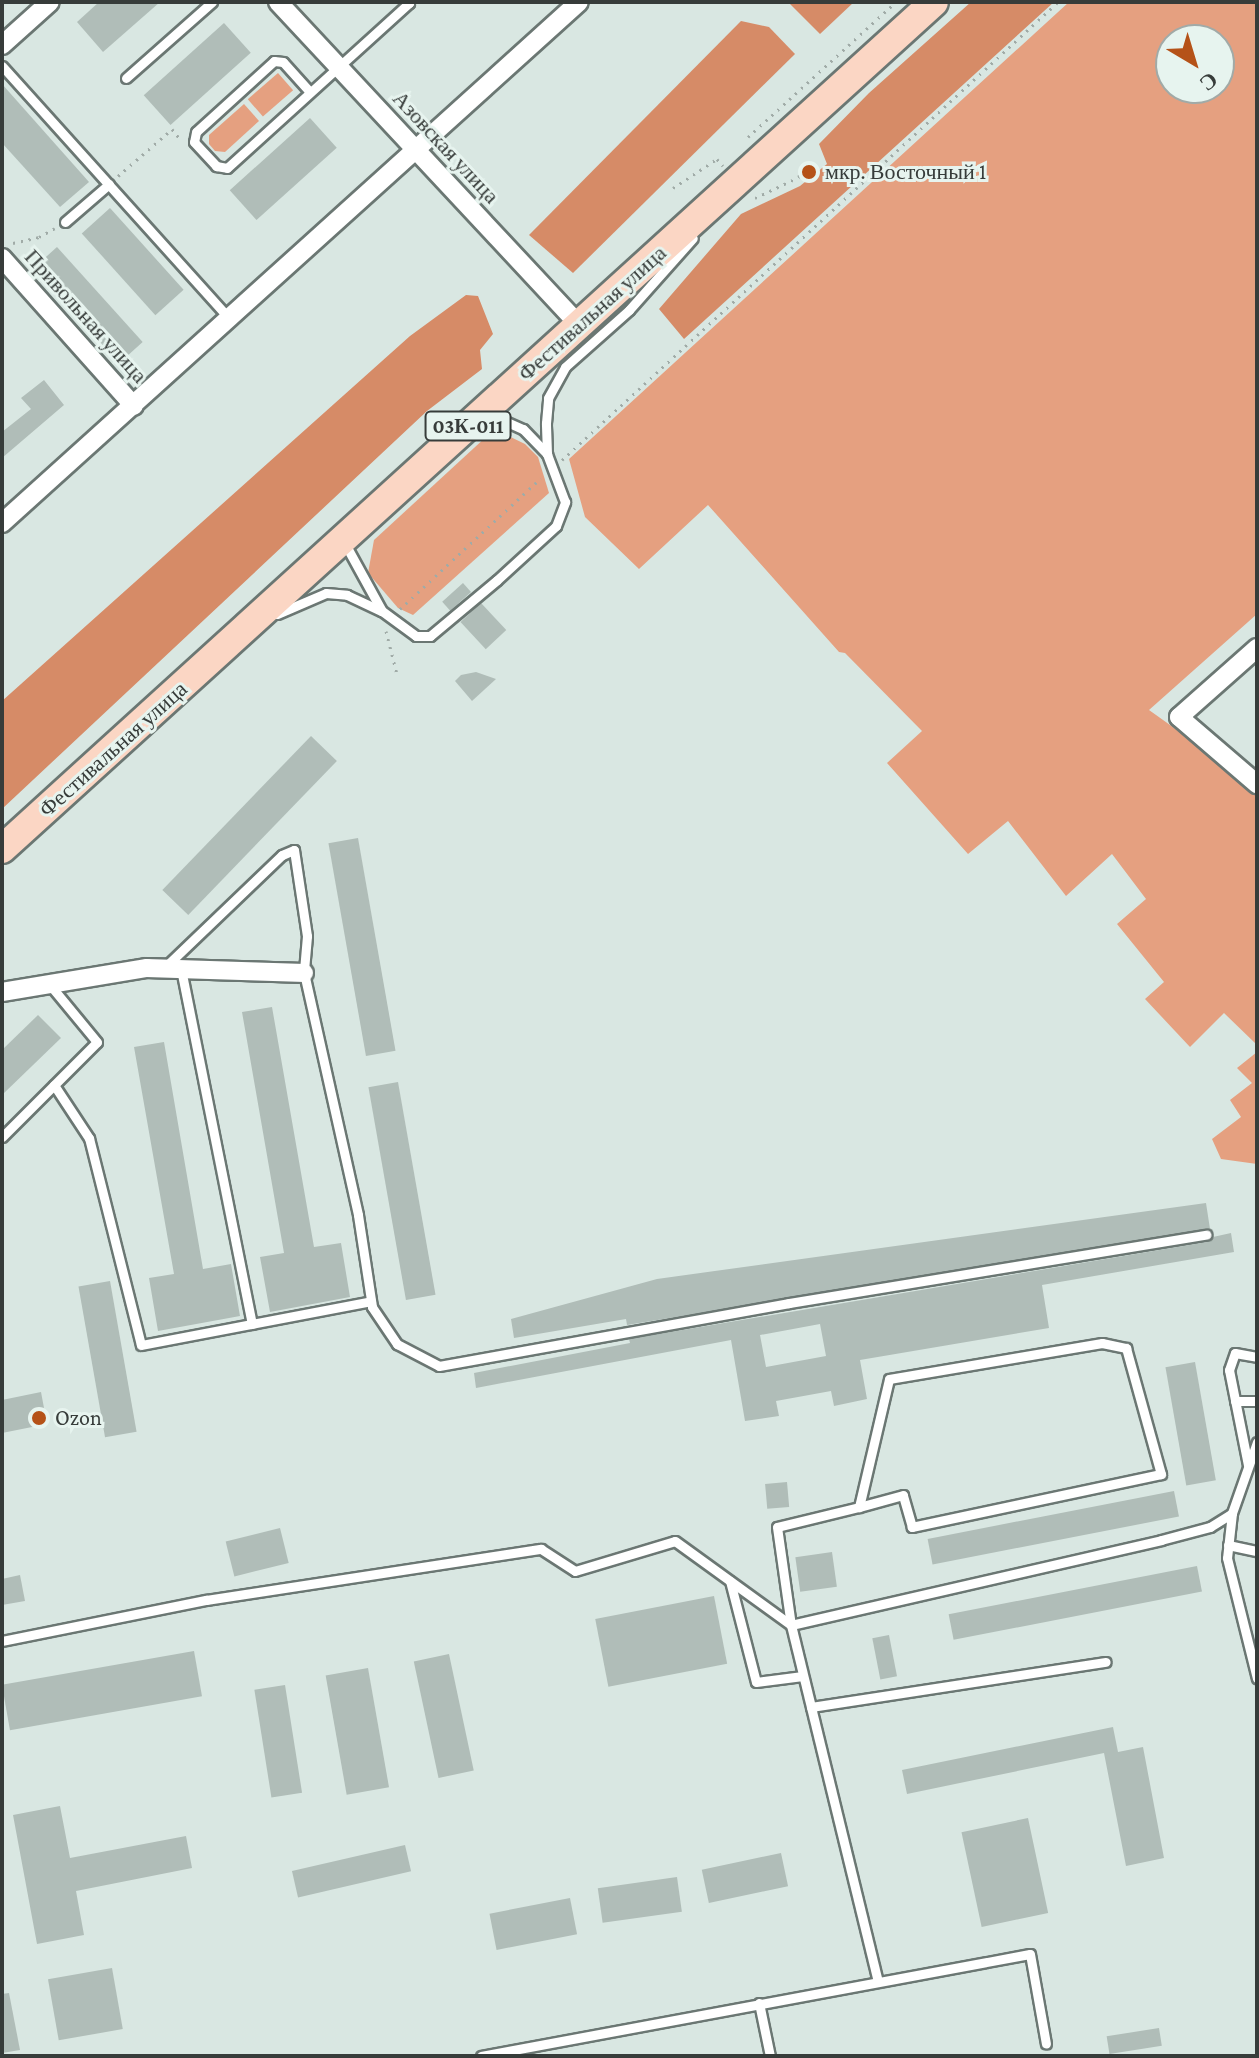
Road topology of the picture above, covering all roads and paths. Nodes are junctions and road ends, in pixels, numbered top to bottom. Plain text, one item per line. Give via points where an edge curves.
1 (212, 2) edge
2 (278, 2) edge
3 (409, 2) edge
4 (579, 2) edge
5 (896, 2) edge
6 (934, 2) edge
7 (1058, 2) edge
8 (40, 5) edge
9 (2, 45) edge
10 (2, 66) edge
11 (338, 67) junction
12 (126, 78) dead end
13 (310, 92) junction
14 (195, 137) junction
15 (743, 142) dead end
16 (415, 149) junction
17 (772, 149) junction
18 (109, 184) junction
19 (65, 222) joint
20 (2, 246) edge
21 (2, 258) edge
22 (228, 317) junction
23 (579, 325) junction
24 (134, 406) junction
25 (484, 412) junction
26 (547, 454) junction
27 (554, 468) junction
28 (2, 523) edge
29 (343, 540) junction
30 (382, 611) junction
31 (390, 619) junction
32 (248, 627) junction
33 (1257, 648) edge
34 (397, 674) dead end
35 (1257, 784) edge
36 (2, 849) edge
37 (172, 968) junction
38 (304, 973) junction
39 (49, 984) junction
40 (2, 992) edge
41 (54, 1085) junction
42 (2, 1137) edge
43 (1206, 1235) dead end
44 (371, 1301) junction
45 (252, 1324) junction
46 (1257, 1357) edge
47 (1235, 1401) junction
48 (1257, 1401) edge
49 (1257, 1442) edge
50 (1248, 1468) junction
51 (859, 1507) junction
52 (1232, 1513) junction
53 (1228, 1545) junction
54 (1257, 1551) edge
55 (730, 1581) junction
56 (791, 1625) junction
57 (1245, 1626) junction
58 (1257, 1632) edge
59 (2, 1641) edge
60 (1106, 1662) dead end
61 (803, 1676) junction
62 (1257, 1678) edge
63 (811, 1707) junction
64 (878, 1981) junction
65 (759, 2003) junction
66 (1046, 2044) dead end
67 (481, 2056) edge
68 (770, 2056) edge

1 - 12 lane
2 - 11 street, Азовская улица
3 - 11 lane
4 - 16 street
5 - 15 path
6 - 17 main road, Фестивальная улица / 03К-011
7 - 27 path
8 - 9 street
10 - 18 lane
11 - 13 lane
11 - 16 street, Азовская улица
13 - 14 lane via 283,62 274,61
13 - 14 lane via 227,168 216,166
14 - 18 path via 180,139 172,129
16 - 22 street
16 - 23 street, Азовская улица
17 - 23 main road, Фестивальная улица / 03К-011
17 - 26 lane via 629,310 565,367 548,398
18 - 19 lane
18 - 22 lane
19 - 20 path via 39,237
21 - 24 street, Привольная улица
22 - 24 street
23 - 25 main road, Фестивальная улица / 03К-011
24 - 28 street
25 - 26 lane via 523,429
25 - 29 main road, Фестивальная улица / 03К-011
26 - 27 lane
27 - 31 path
27 - 31 lane via 565,502 556,526 430,636 416,636
29 - 30 lane
29 - 32 main road, Фестивальная улица / 03К-011
30 - 31 lane
30 - 32 lane via 347,595 326,593
31 - 34 path via 385,626
32 - 36 main road, Фестивальная улица / 03К-011
33 - 35 street via 1179,717
37 - 38 street
37 - 38 lane via 282,855 294,850 307,936
37 - 39 street
37 - 45 lane
38 - 44 lane via 358,1215
39 - 40 street
39 - 41 lane via 97,1042
41 - 42 lane
41 - 45 lane via 89,1138 141,1345
43 - 44 lane via 439,1366 397,1344
44 - 45 lane
46 - 47 lane via 1235,1353 1229,1370
47 - 48 lane
47 - 50 lane
49 - 50 lane
50 - 52 lane
51 - 51 lane via 903,1495 912,1527 1161,1474 1126,1348 1102,1343 889,1379
51 - 56 lane via 777,1527
52 - 53 lane
52 - 56 lane via 1210,1527 1161,1540
53 - 54 lane
53 - 57 lane
55 - 56 lane
55 - 59 lane via 675,1541 575,1571 541,1549 206,1600
55 - 61 lane via 756,1682
56 - 61 lane
57 - 58 lane
57 - 62 lane
60 - 63 lane
61 - 63 lane
63 - 64 lane
64 - 65 lane
64 - 66 lane via 1030,1954
65 - 67 lane
65 - 68 lane

